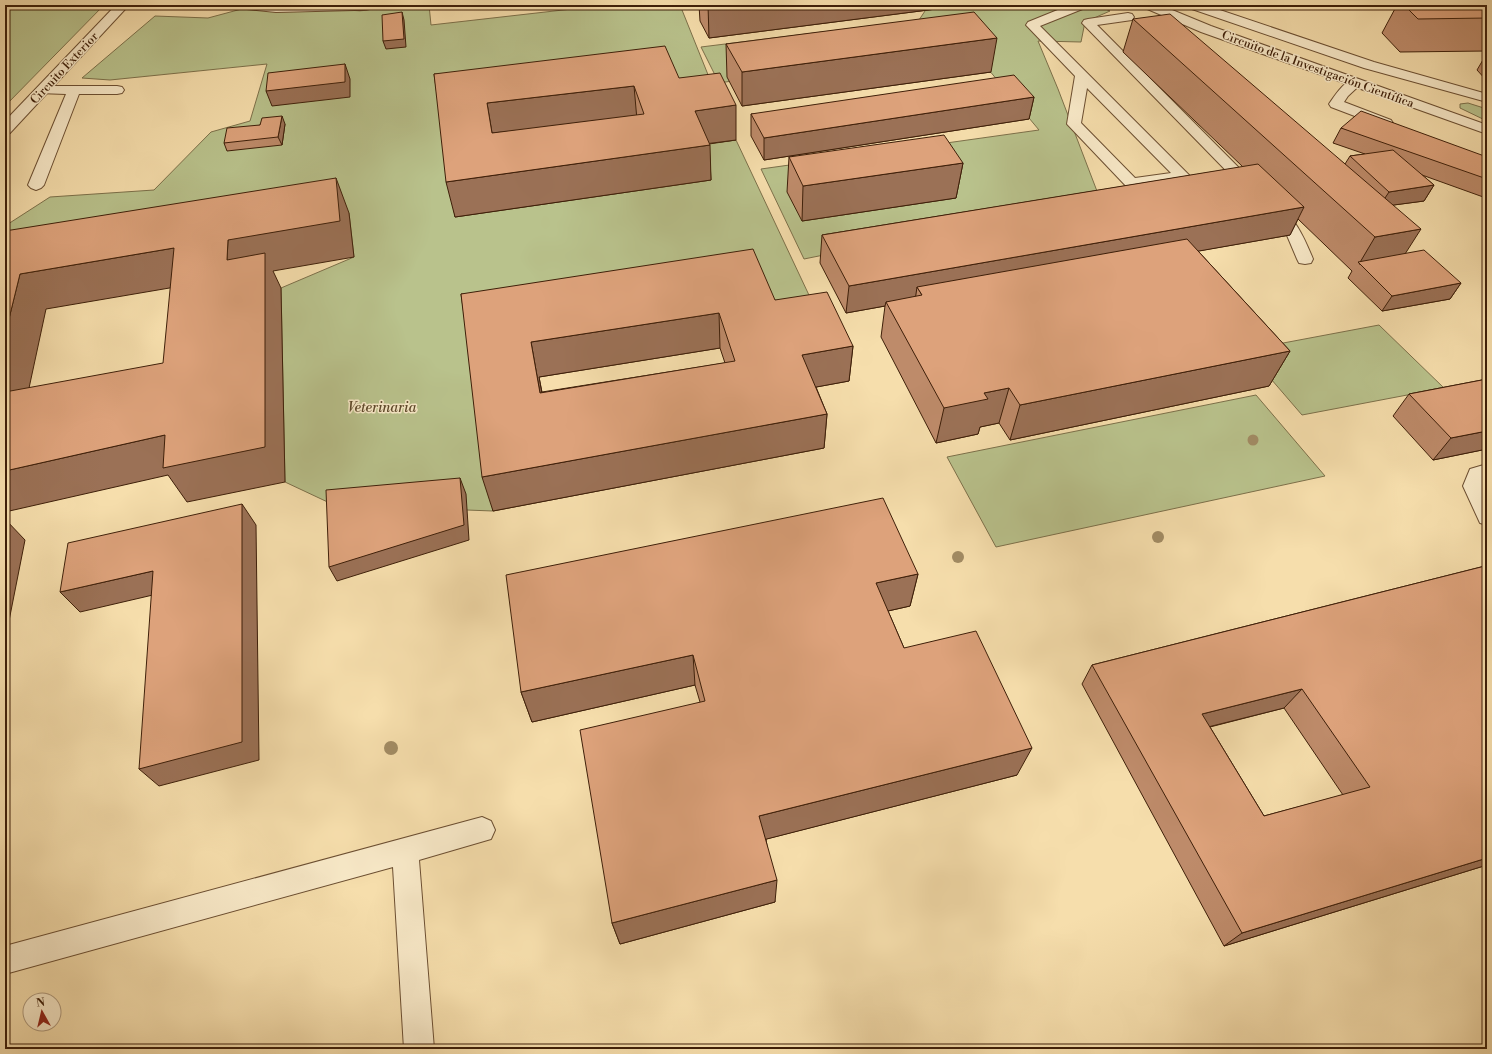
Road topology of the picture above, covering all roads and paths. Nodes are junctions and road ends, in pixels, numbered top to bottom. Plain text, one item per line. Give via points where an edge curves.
1 (123, 5) edge
2 (247, 5) edge
3 (370, 5) edge
4 (1081, 5) edge
5 (1193, 5) edge
6 (355, 6) edge
7 (1105, 7) dead end
8 (1141, 14) edge
9 (1082, 76) junction
10 (1355, 83) junction
11 (1446, 87) junction
12 (43, 90) junction
13 (74, 90) junction
14 (116, 90) dead end
15 (1487, 98) edge
16 (1428, 109) junction
17 (1396, 126) edge
18 (5, 130) edge
19 (1487, 130) edge
20 (36, 185) dead end
21 (1305, 259) dead end
22 (1487, 472) edge
23 (1487, 516) edge
24 (482, 830) dead end
25 (405, 852) junction
26 (5, 960) edge
27 (419, 1049) edge

1 - 12 street, Circuito Exterior
2 - 6 lane via 276,8
3 - 6 street
4 - 9 lane via 1032,25
5 - 11 street, Circuito de la Investigación Científica via 1369,65
7 - 8 lane
8 - 10 street, Circuito de la Investigación Científica via 1171,14
8 - 21 lane via 1088,23 1294,231
9 - 9 lane via 1138,131 1182,176 1131,183 1074,124
10 - 16 street, Circuito de la Investigación Científica
10 - 17 lane via 1343,93 1336,104
11 - 15 street, Circuito de la Investigación Científica
11 - 16 street
12 - 13 lane
12 - 18 street, Circuito Exterior
13 - 14 lane
13 - 20 lane
16 - 19 street, Circuito de la Investigación Científica
22 - 23 lane via 1477,474 1473,486
24 - 25 lane
25 - 26 lane
25 - 27 lane

